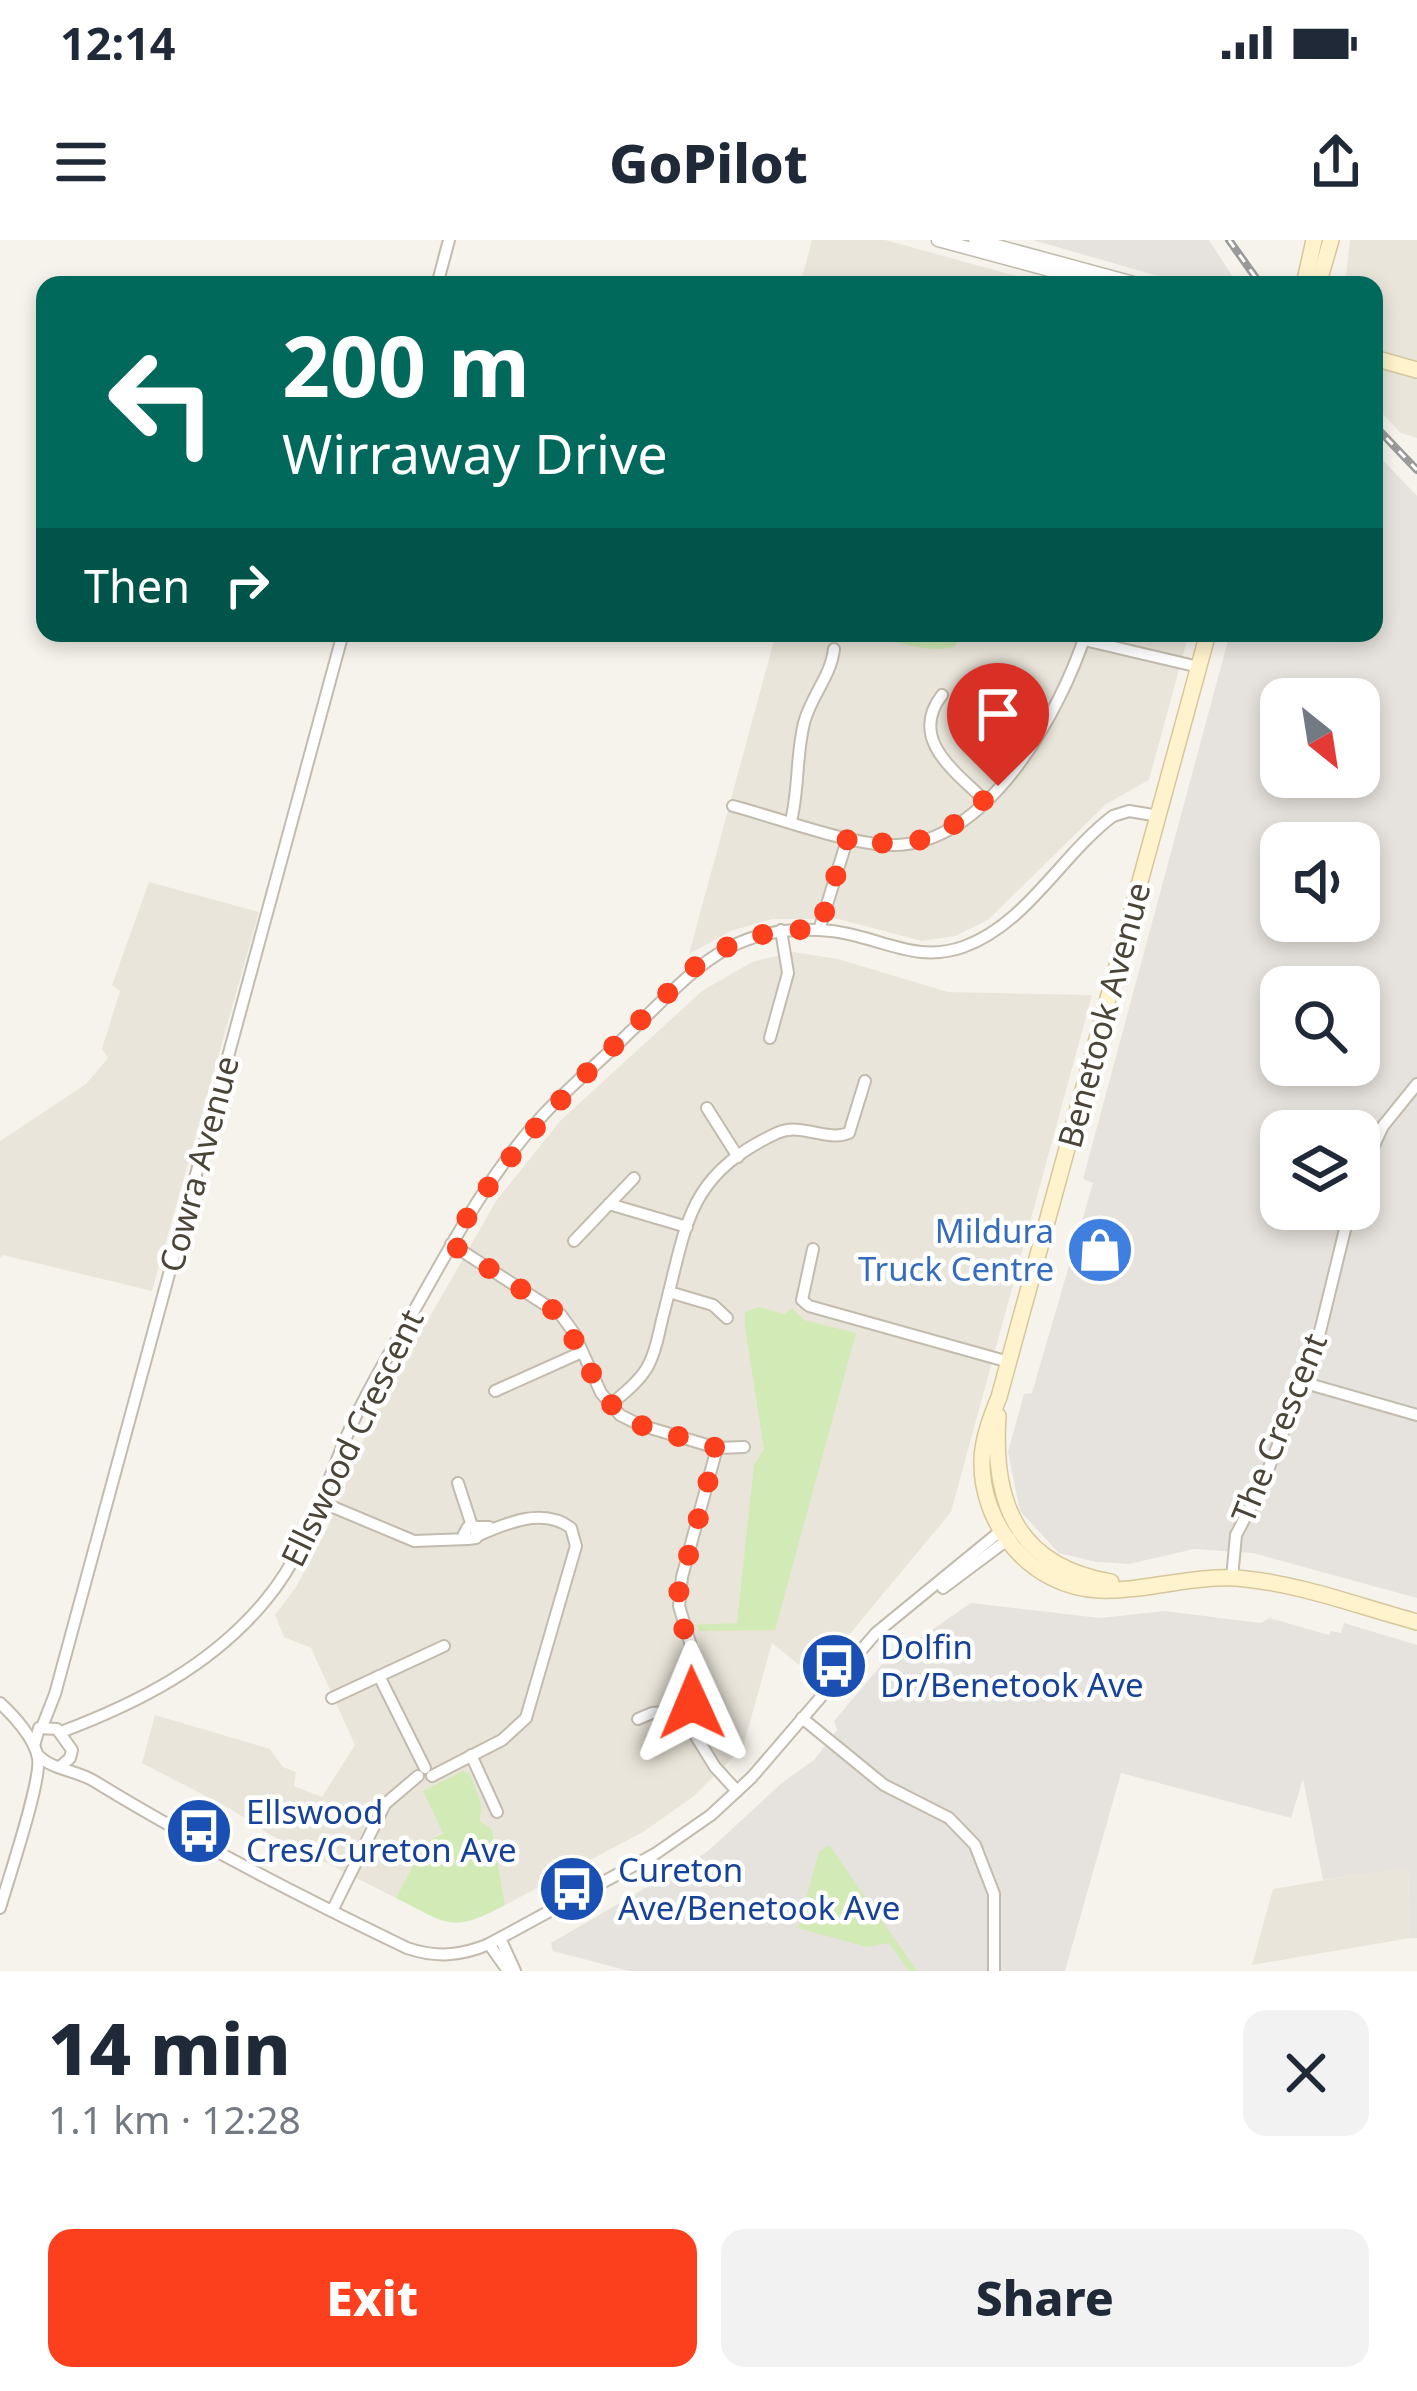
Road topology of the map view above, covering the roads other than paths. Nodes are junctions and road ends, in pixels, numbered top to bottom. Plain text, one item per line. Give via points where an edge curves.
1 (449, 240) edge
2 (938, 240) edge
3 (975, 240) edge
4 (1315, 240) edge
5 (1331, 240) edge
6 (994, 246) edge
7 (1065, 275) edge
8 (439, 276) edge
9 (1306, 276) edge
10 (1321, 276) edge
11 (1383, 355) edge
12 (1383, 357) edge
13 (1417, 360) edge
14 (1417, 370) edge
15 (341, 642) edge
16 (1082, 642) edge
17 (1104, 642) edge
18 (1206, 642) edge
19 (833, 649) dead end
20 (1198, 670) junction
21 (942, 695) dead end
22 (984, 800) junction
23 (733, 806) dead end
24 (1159, 816) junction
25 (791, 821) junction
26 (848, 837) junction
27 (781, 931) junction
28 (824, 931) junction
29 (770, 1038) dead end
30 (866, 1081) dead end
31 (1417, 1084) edge
32 (707, 1108) dead end
33 (1380, 1132) edge
34 (738, 1157) junction
35 (634, 1178) dead end
36 (609, 1204) junction
37 (687, 1227) junction
38 (1345, 1230) edge
39 (574, 1241) dead end
40 (449, 1248) junction
41 (813, 1249) dead end
42 (669, 1292) junction
43 (727, 1318) dead end
44 (583, 1352) junction
45 (1009, 1362) junction
46 (1305, 1383) junction
47 (495, 1391) dead end
48 (609, 1406) junction
49 (1417, 1415) edge
50 (744, 1447) dead end
51 (717, 1448) junction
52 (458, 1483) dead end
53 (320, 1505) junction
54 (471, 1531) junction
55 (1008, 1533) junction
56 (1232, 1578) junction
57 (1417, 1622) edge
58 (444, 1646) dead end
59 (379, 1676) junction
60 (55, 1694) junction
61 (332, 1697) dead end
62 (5, 1708) edge
63 (691, 1710) junction
64 (802, 1718) junction
65 (638, 1719) dead end
66 (92, 1723) junction
67 (41, 1728) junction
68 (59, 1730) junction
69 (72, 1749) junction
70 (36, 1751) junction
71 (471, 1755) junction
72 (60, 1767) junction
73 (424, 1774) junction
74 (97, 1783) junction
75 (740, 1789) junction
76 (32, 1801) junction
77 (497, 1812) dead end
78 (0, 1908) edge
79 (330, 1910) junction
80 (494, 1941) junction
81 (512, 1971) edge
82 (994, 1971) edge

1 - 8 street
2 - 6 street
3 - 6 street
4 - 9 main road
5 - 10 main road
6 - 7 street
11 - 13 main road
12 - 14 main road
15 - 60 street, Cowra Avenue
16 - 22 street via 1045,727
17 - 20 street
18 - 20 main road, Benetook Avenue
19 - 25 street via 804,724
20 - 24 main road, Benetook Avenue
21 - 22 street via 931,716 932,741
22 - 26 street via 927,839 897,845
23 - 25 street
24 - 28 street, Ellswood Crescent via 1129,811 1108,819 1004,923 967,946 905,952
24 - 45 main road, Benetook Avenue
25 - 26 street
26 - 28 street
27 - 28 street, Ellswood Crescent
27 - 29 street via 788,973
27 - 40 street, Ellswood Crescent via 736,942 691,970 527,1132
30 - 34 street via 846,1135 788,1130
31 - 33 street
32 - 34 street
34 - 37 street via 703,1188
35 - 36 street
36 - 37 street
36 - 39 street
37 - 42 street
38 - 46 street, The Crescent
40 - 44 street via 561,1315
40 - 53 street, Ellswood Crescent via 365,1398
41 - 45 street via 802,1291 809,1306
42 - 43 street via 713,1305
42 - 48 street via 648,1365
44 - 47 street
44 - 48 street
45 - 55 main road, Benetook Avenue via 996,1468
46 - 49 street
46 - 56 street, The Crescent via 1236,1535
48 - 51 street via 640,1425
50 - 51 street
51 - 63 street via 678,1595 695,1659
52 - 54 street
53 - 54 street via 414,1541
53 - 66 street, Ellswood Crescent via 279,1584 231,1637
54 - 71 street via 539,1517 563,1522 576,1546 531,1707 511,1734
55 - 56 main road via 1073,1573 1110,1582
55 - 64 street via 890,1622
56 - 57 main road
58 - 59 street
59 - 61 street
59 - 73 street
60 - 67 street
60 - 68 street
62 - 67 street
62 - 70 street
63 - 65 street
63 - 75 street via 702,1748
64 - 75 street
64 - 82 street via 884,1785 949,1818 975,1845 994,1894
66 - 68 street, Ellswood Crescent
66 - 69 street, Ellswood Crescent
67 - 68 street
67 - 70 street
68 - 69 street
69 - 72 street
69 - 74 street
70 - 72 street
70 - 76 street
71 - 73 street
71 - 77 street
72 - 74 street
72 - 76 street
73 - 79 street via 385,1804
74 - 79 street
75 - 80 street via 672,1844
76 - 78 street
79 - 80 street via 429,1954 465,1953
80 - 81 street

